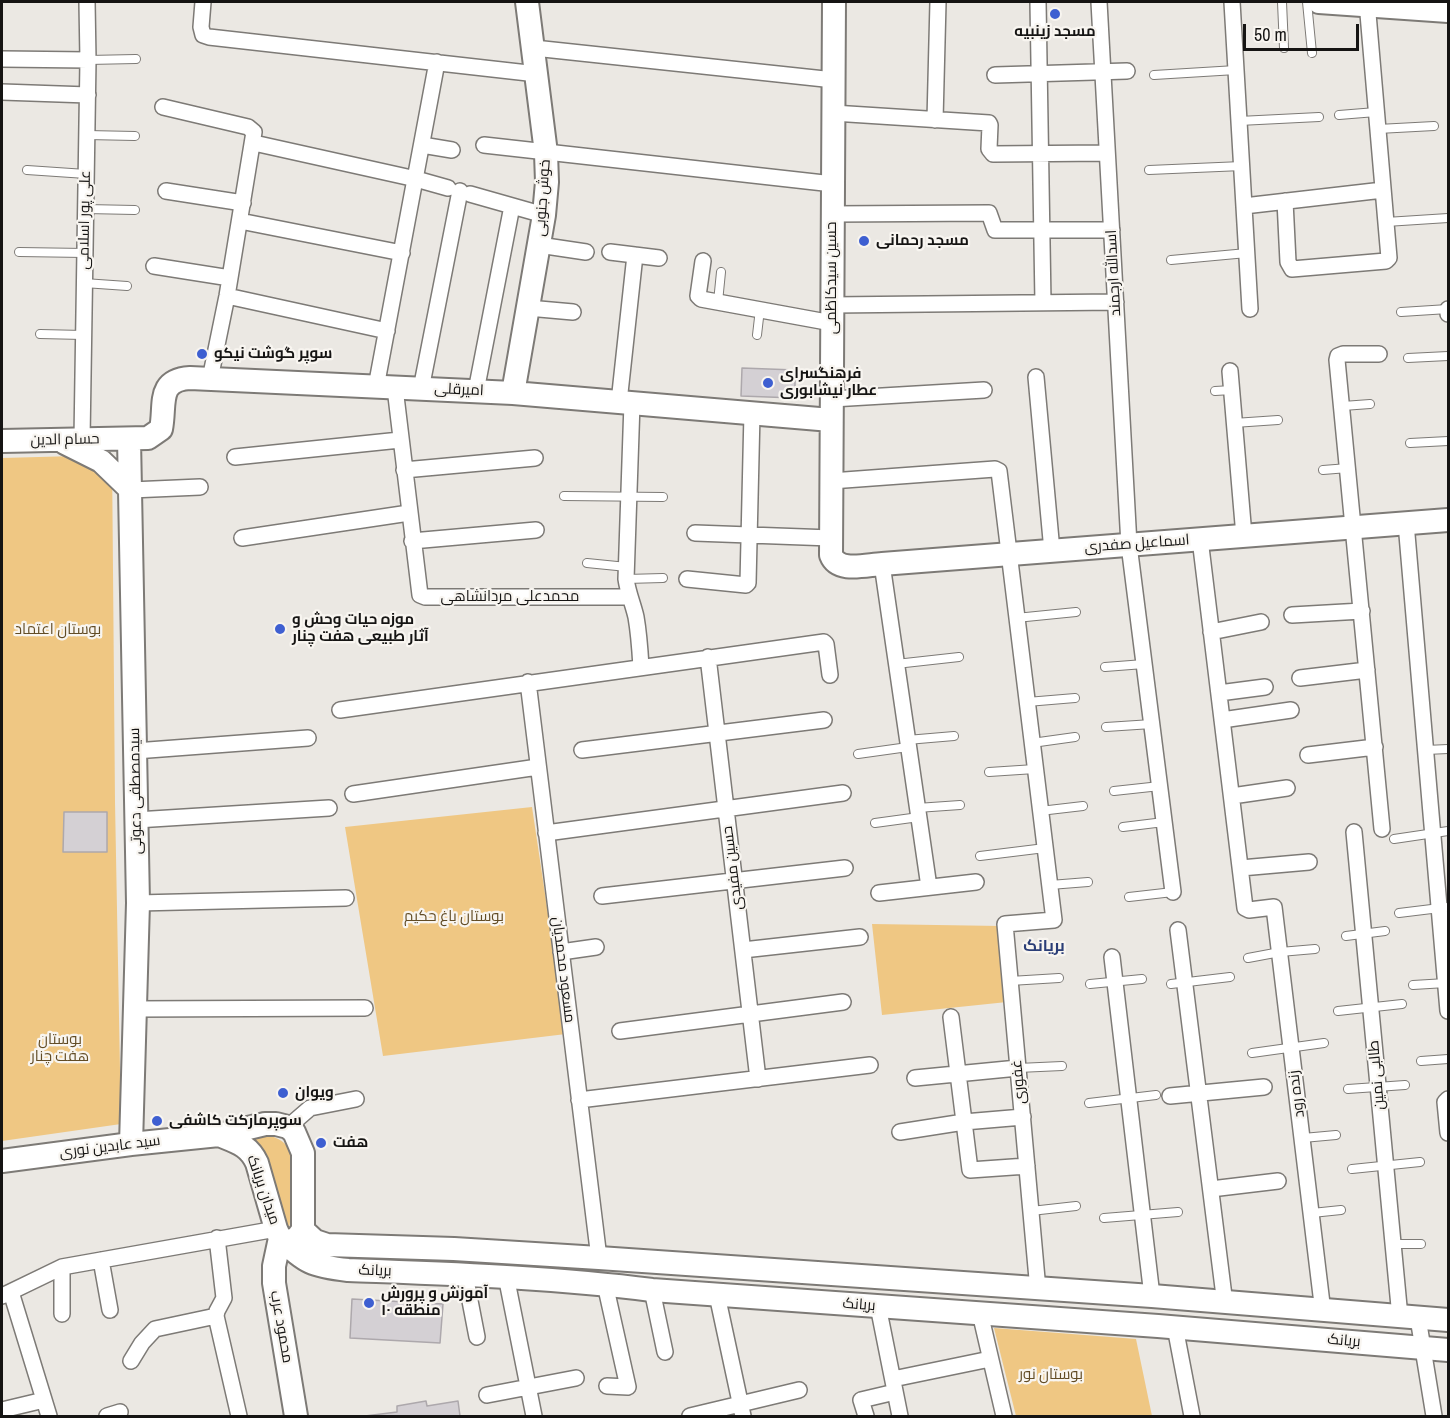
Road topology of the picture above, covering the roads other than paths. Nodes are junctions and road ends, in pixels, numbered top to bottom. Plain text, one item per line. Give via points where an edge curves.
1 (87, 2) edge
2 (203, 2) edge
3 (527, 2) edge
4 (834, 2) edge
5 (938, 2) edge
6 (1038, 2) edge
7 (1099, 2) edge
8 (1232, 2) edge
9 (1282, 2) edge
10 (1307, 2) edge
11 (1319, 2) edge
12 (1367, 3) edge
13 (1449, 11) edge
14 (534, 48) junction
15 (1284, 48) dead end
16 (1312, 53) dead end
17 (2, 59) edge
18 (136, 59) dead end
19 (88, 60) junction
20 (437, 62) junction
21 (1236, 70) junction
22 (1127, 71) dead end
23 (1103, 72) junction
24 (1039, 73) junction
25 (537, 74) junction
26 (995, 75) dead end
27 (1154, 75) dead end
28 (834, 80) junction
29 (2, 92) edge
30 (88, 95) junction
31 (163, 107) dead end
32 (1376, 112) junction
33 (833, 113) junction
34 (1339, 116) dead end
35 (1319, 117) dead end
36 (935, 120) junction
37 (1239, 121) junction
38 (1434, 126) dead end
39 (1378, 129) junction
40 (87, 135) junction
41 (135, 136) dead end
42 (254, 143) junction
43 (422, 145) junction
44 (484, 145) dead end
45 (452, 150) dead end
46 (546, 153) junction
47 (1041, 153) junction
48 (1107, 153) junction
49 (1242, 166) junction
50 (27, 170) dead end
51 (1149, 170) dead end
52 (86, 174) junction
53 (416, 179) junction
54 (833, 184) junction
55 (1383, 190) junction
56 (166, 191) dead end
57 (459, 191) junction
58 (1285, 201) junction
59 (243, 203) junction
60 (512, 206) junction
61 (1244, 206) junction
62 (86, 209) junction
63 (135, 210) dead end
64 (833, 214) junction
65 (544, 215) junction
66 (1448, 218) edge
67 (240, 221) junction
68 (1386, 222) junction
69 (1042, 229) junction
70 (1112, 230) junction
71 (539, 245) junction
72 (19, 252) dead end
73 (586, 252) dead end
74 (610, 252) dead end
75 (85, 253) junction
76 (402, 253) junction
77 (1246, 253) junction
78 (635, 255) junction
79 (659, 258) dead end
80 (1171, 260) dead end
81 (703, 261) dead end
82 (154, 266) dead end
83 (721, 272) dead end
84 (230, 278) junction
85 (84, 283) junction
86 (127, 286) dead end
87 (227, 296) junction
88 (718, 302) junction
89 (1116, 302) junction
90 (1043, 303) junction
91 (528, 308) junction
92 (760, 309) junction
93 (1250, 309) dead end
94 (1448, 311) edge
95 (573, 312) dead end
96 (1401, 312) dead end
97 (832, 314) junction
98 (387, 331) junction
99 (40, 334) dead end
100 (83, 335) junction
101 (758, 335) dead end
102 (1379, 354) dead end
103 (1449, 356) edge
104 (1408, 358) dead end
105 (1230, 371) dead end
106 (1036, 377) dead end
107 (210, 379) junction
108 (386, 387) junction
109 (421, 388) junction
110 (984, 390) dead end
111 (1232, 390) junction
112 (476, 391) junction
113 (1215, 391) dead end
114 (513, 393) junction
115 (625, 402) junction
116 (1370, 404) dead end
117 (1343, 406) junction
118 (832, 410) junction
119 (752, 413) junction
120 (1278, 420) dead end
121 (1234, 423) junction
122 (82, 439) junction
123 (129, 439) junction
124 (55, 440) junction
125 (400, 440) junction
126 (2, 441) edge
127 (1449, 441) edge
128 (1410, 443) dead end
129 (235, 458) dead end
130 (535, 459) dead end
131 (1348, 468) junction
132 (404, 470) junction
133 (1323, 471) dead end
134 (831, 481) junction
135 (200, 487) dead end
136 (131, 490) junction
137 (564, 496) dead end
138 (629, 496) junction
139 (663, 497) dead end
140 (409, 513) junction
141 (1449, 520) edge
142 (1406, 523) junction
143 (1354, 527) junction
144 (536, 530) dead end
145 (695, 532) dead end
146 (749, 535) junction
147 (1244, 536) junction
148 (242, 538) dead end
149 (1200, 539) junction
150 (412, 541) junction
151 (1129, 544) junction
152 (831, 546) junction
153 (1052, 551) junction
154 (1008, 555) junction
155 (587, 563) dead end
156 (882, 564) junction
157 (627, 573) junction
158 (663, 578) dead end
159 (687, 579) dead end
160 (629, 597) junction
161 (1362, 611) junction
162 (1076, 612) dead end
163 (1292, 615) dead end
164 (1016, 618) junction
165 (1261, 622) dead end
166 (1211, 632) junction
167 (708, 657) junction
168 (959, 657) dead end
169 (896, 664) junction
170 (1144, 664) junction
171 (641, 667) junction
172 (1105, 667) dead end
173 (1367, 670) junction
174 (830, 675) dead end
175 (1299, 678) dead end
176 (528, 682) junction
177 (1265, 687) dead end
178 (1219, 693) junction
179 (1075, 698) dead end
180 (1027, 702) junction
181 (340, 710) dead end
182 (1291, 710) dead end
183 (824, 720) dead end
184 (1222, 720) junction
185 (1152, 724) junction
186 (1106, 727) dead end
187 (717, 734) junction
188 (954, 736) dead end
189 (1075, 737) dead end
190 (308, 738) dead end
191 (908, 743) junction
192 (1032, 743) junction
193 (1374, 747) junction
194 (1449, 749) edge
195 (582, 750) dead end
196 (1426, 750) junction
197 (135, 751) junction
198 (858, 754) dead end
199 (1308, 755) dead end
200 (538, 767) junction
201 (1035, 769) junction
202 (989, 772) dead end
203 (1160, 786) junction
204 (1287, 788) dead end
205 (1114, 791) dead end
206 (843, 793) dead end
207 (353, 794) dead end
208 (1232, 796) junction
209 (960, 805) dead end
210 (1083, 806) dead end
211 (328, 808) dead end
212 (726, 809) junction
213 (1040, 811) junction
214 (918, 813) junction
215 (136, 820) junction
216 (1164, 822) junction
217 (875, 823) dead end
218 (1123, 827) dead end
219 (1441, 831) edge
220 (1354, 832) dead end
221 (546, 833) junction
222 (1388, 834) joint
223 (1045, 848) junction
224 (980, 856) dead end
225 (1309, 862) dead end
226 (845, 868) dead end
227 (1241, 868) junction
228 (735, 881) junction
229 (976, 882) dead end
230 (1088, 882) dead end
231 (1050, 885) junction
232 (928, 887) junction
233 (1173, 892) joint
234 (879, 893) dead end
235 (602, 896) dead end
236 (1129, 897) dead end
237 (346, 898) dead end
238 (138, 903) junction
239 (1444, 908) edge
240 (1399, 913) dead end
241 (1178, 930) dead end
242 (1385, 931) dead end
243 (1364, 934) junction
244 (1346, 936) dead end
245 (860, 937) dead end
246 (596, 947) dead end
247 (1314, 949) dead end
248 (743, 950) junction
249 (561, 952) junction
250 (1280, 952) junction
251 (1112, 957) dead end
252 (1248, 958) dead end
253 (1059, 978) dead end
254 (1142, 978) dead end
255 (1230, 978) dead end
256 (1010, 981) junction
257 (1115, 981) junction
258 (1178, 983) junction
259 (1447, 983) edge
260 (1090, 984) dead end
261 (1413, 985) dead end
262 (843, 1002) dead end
263 (1402, 1004) dead end
264 (1371, 1007) junction
265 (365, 1008) dead end
266 (134, 1009) junction
267 (1338, 1011) dead end
268 (1449, 1011) edge
269 (750, 1013) junction
270 (951, 1017) dead end
271 (620, 1031) dead end
272 (1324, 1043) dead end
273 (1292, 1048) junction
274 (1252, 1053) dead end
275 (1449, 1059) edge
276 (1421, 1060) dead end
277 (870, 1065) dead end
278 (1062, 1066) dead end
279 (1018, 1068) junction
280 (958, 1074) junction
281 (915, 1078) dead end
282 (758, 1079) junction
283 (1405, 1084) dead end
284 (1264, 1087) dead end
285 (1378, 1087) junction
286 (1348, 1089) dead end
287 (1198, 1094) junction
288 (1163, 1096) joint
289 (356, 1099) dead end
290 (1129, 1099) junction
291 (579, 1100) junction
292 (1447, 1100) edge
293 (1089, 1103) dead end
294 (1023, 1117) junction
295 (964, 1122) junction
296 (288, 1127) junction
297 (900, 1132) dead end
298 (1449, 1133) edge
299 (219, 1135) junction
300 (1336, 1135) dead end
301 (1303, 1138) junction
302 (131, 1143) junction
303 (2, 1161) edge
304 (1420, 1162) dead end
305 (1027, 1166) junction
306 (1386, 1166) junction
307 (1352, 1168) dead end
308 (1278, 1181) dead end
309 (1210, 1189) junction
310 (1076, 1206) dead end
311 (1341, 1210) dead end
312 (1031, 1211) junction
313 (1178, 1212) dead end
314 (1312, 1214) junction
315 (1142, 1216) junction
316 (1104, 1218) dead end
317 (303, 1230) junction
318 (278, 1233) junction
319 (218, 1238) junction
320 (1393, 1244) junction
321 (1421, 1244) dead end
322 (599, 1258) junction
323 (101, 1260) junction
324 (718, 1266) junction
325 (62, 1267) junction
326 (465, 1275) junction
327 (506, 1276) junction
328 (605, 1284) junction
329 (652, 1290) junction
330 (1038, 1290) junction
331 (6, 1294) edge
332 (717, 1295) junction
333 (1152, 1296) junction
334 (1225, 1304) junction
335 (878, 1306) junction
336 (110, 1310) dead end
337 (1323, 1312) junction
338 (980, 1313) junction
339 (62, 1314) dead end
340 (216, 1316) junction
341 (1409, 1318) junction
342 (1449, 1320) edge
343 (1175, 1327) junction
344 (477, 1337) dead end
345 (1422, 1348) junction
346 (1449, 1350) edge
347 (665, 1352) dead end
348 (990, 1359) junction
349 (131, 1361) dead end
350 (576, 1378) dead end
351 (607, 1386) dead end
352 (894, 1386) junction
353 (528, 1387) junction
354 (798, 1390) dead end
355 (487, 1395) dead end
356 (44, 1400) junction
357 (2, 1410) edge
358 (24, 1411) edge
359 (742, 1411) edge
360 (49, 1416) edge
361 (239, 1416) edge
362 (296, 1416) edge
363 (534, 1416) edge
364 (690, 1416) edge
365 (866, 1416) edge
366 (900, 1416) edge
367 (1004, 1416) edge
368 (1192, 1416) edge
369 (1434, 1416) edge

1 - 19 street, علی پور اسلامی
2 - 20 street via 201,27 208,37
3 - 14 main road, خوش جنوبی
4 - 28 main road, حسین سیدکاظمی
5 - 36 street
6 - 24 street
7 - 23 street, اسدالله ارجمند
8 - 21 street
9 - 15 lane
10 - 16 lane
11 - 12 main road
12 - 13 main road
12 - 32 street
14 - 25 main road, خوش جنوبی
14 - 28 street
17 - 19 street
18 - 19 lane
19 - 30 street, علی پور اسلامی
20 - 25 street
20 - 43 street, محمدعلی مردانشاهی
21 - 27 lane
21 - 37 street
22 - 23 street
23 - 24 street
23 - 48 street, اسدالله ارجمند
24 - 26 street
24 - 47 street
25 - 46 main road, خوش جنوبی
28 - 33 main road, حسین سیدکاظمی
29 - 30 street
30 - 40 street, علی پور اسلامی
31 - 42 street via 248,127 254,132
32 - 34 lane
32 - 39 street
33 - 36 street
33 - 54 main road, حسین سیدکاظمی
35 - 37 lane
36 - 47 street via 988,123 989,149 993,154
37 - 49 street
38 - 39 lane
39 - 55 street
40 - 41 lane
40 - 52 street, علی پور اسلامی
42 - 53 street
42 - 59 street
43 - 45 street
43 - 53 street, محمدعلی مردانشاهی
44 - 46 street
46 - 54 street
46 - 65 main road, خوش جنوبی
47 - 48 street
47 - 69 street
48 - 70 street, اسدالله ارجمند
49 - 51 lane
49 - 61 street
50 - 52 lane
52 - 62 street, علی پور اسلامی
53 - 57 street
53 - 76 street, محمدعلی مردانشاهی
54 - 64 main road, حسین سیدکاظمی
55 - 58 street
55 - 68 street
56 - 59 street
57 - 60 street
57 - 109 street
58 - 61 street
58 - 68 street via 1288,262 1292,269 1386,261
59 - 67 street
60 - 65 street
60 - 112 street
61 - 77 street
62 - 63 lane
62 - 75 street, علی پور اسلامی
64 - 69 street via 988,213 995,230
64 - 97 main road, حسین سیدکاظمی
65 - 71 main road, خوش جنوبی
66 - 68 lane
67 - 76 street
67 - 84 street
69 - 70 street
69 - 90 street
70 - 89 street, اسدالله ارجمند
71 - 73 street
71 - 91 main road, خوش جنوبی
72 - 75 lane
74 - 78 street
75 - 85 street, علی پور اسلامی
76 - 98 street, محمدعلی مردانشاهی
77 - 80 lane
77 - 93 street
78 - 79 street
78 - 115 street
81 - 88 street via 698,296
82 - 84 street
83 - 88 lane
84 - 87 street
85 - 86 lane
85 - 100 street, علی پور اسلامی
87 - 98 street
87 - 107 street
88 - 92 street
89 - 90 street
89 - 151 street, اسدالله ارجمند
90 - 97 street
91 - 95 street
91 - 114 main road, خوش جنوبی
92 - 97 street
92 - 101 lane
94 - 96 lane
97 - 118 main road, حسین سیدکاظمی
98 - 108 street, محمدعلی مردانشاهی
99 - 100 lane
100 - 122 street, علی پور اسلامی
102 - 117 street via 1338,356
103 - 104 lane
105 - 111 street
106 - 153 street
107 - 108 main road, امیرقلی
107 - 123 main road, امیرقلی via 172,382 164,395 161,429 148,438
108 - 109 main road, امیرقلی
108 - 125 street, محمدعلی مردانشاهی
109 - 112 main road, امیرقلی
110 - 118 street
111 - 113 lane
111 - 121 street
112 - 114 main road, امیرقلی
114 - 115 main road, امیرقلی
115 - 119 main road, امیرقلی
115 - 138 street
116 - 117 lane
117 - 131 street
118 - 119 main road, امیرقلی
118 - 134 main road, حسین سیدکاظمی
119 - 146 street
120 - 121 lane
121 - 147 street
122 - 123 main road, حسام الدین
122 - 124 main road, حسام الدین
123 - 136 main road, سیدمصطفی دعوتی
124 - 126 main road, حسام الدین
124 - 136 main road via 101,460
125 - 129 street
125 - 132 street, محمدعلی مردانشاهی
127 - 128 lane
130 - 132 street
131 - 133 lane
131 - 143 street
132 - 140 street, محمدعلی مردانشاهی
134 - 152 main road, حسین سیدکاظمی
134 - 154 street via 998,469
135 - 136 street
136 - 197 main road, سیدمصطفی دعوتی
137 - 138 lane
138 - 139 lane
138 - 157 street
140 - 148 street
140 - 150 street, محمدعلی مردانشاهی
141 - 142 main road, اسماعیل صفدری
142 - 143 main road, اسماعیل صفدری
142 - 196 street
143 - 147 main road, اسماعیل صفدری
143 - 161 street
144 - 150 street
145 - 146 street
146 - 152 street
146 - 159 street via 746,585
147 - 149 main road, اسماعیل صفدری
149 - 151 main road, اسماعیل صفدری
149 - 166 street
150 - 160 street, محمدعلی مردانشاهی via 418,590 425,597
151 - 153 main road, اسماعیل صفدری
151 - 170 street, اسدالله ارجمند
152 - 156 main road, اسماعیل صفدری via 836,564 842,567
153 - 154 main road, اسماعیل صفدری
154 - 156 main road, اسماعیل صفدری
154 - 164 street
155 - 157 lane
156 - 169 street
157 - 158 lane
157 - 160 street
160 - 171 street via 637,620
161 - 163 street
161 - 173 street
162 - 164 lane
164 - 180 street
165 - 166 street
166 - 178 street
167 - 171 street
167 - 174 street via 824,642
167 - 187 street, حسین مفیدی
168 - 169 lane
169 - 191 street
170 - 172 lane
170 - 185 street, اسدالله ارجمند
171 - 176 street
173 - 175 street
173 - 193 street
176 - 181 street
176 - 200 street, مسعود محمدیان
177 - 178 street
178 - 184 street
179 - 180 lane
180 - 192 street
182 - 184 street
183 - 187 street
184 - 208 street
185 - 186 lane
185 - 203 street, اسدالله ارجمند
187 - 195 street
187 - 212 street, حسین مفیدی
188 - 191 lane
189 - 192 lane
190 - 197 street
191 - 198 lane
191 - 214 street
192 - 201 street
193 - 199 street
193 - 222 street
194 - 196 lane
196 - 219 street
197 - 215 main road, سیدمصطفی دعوتی
200 - 207 street
200 - 221 street, مسعود محمدیان
201 - 202 lane
201 - 213 street
203 - 205 lane
203 - 216 street, اسدالله ارجمند
204 - 208 street
206 - 212 street
208 - 227 street
209 - 214 lane
210 - 213 lane
211 - 215 street
212 - 221 street
212 - 228 street, حسین مفیدی
213 - 223 street
214 - 217 lane
214 - 232 street
215 - 238 main road, سیدمصطفی دعوتی
216 - 218 lane
216 - 233 street, اسدالله ارجمند
219 - 222 lane
219 - 239 street
220 - 243 street, طالبی نمین
221 - 249 street, مسعود محمدیان
223 - 224 lane
223 - 231 street
225 - 227 street
226 - 228 street
227 - 250 street, زنده رود via 1245,908 1275,907
228 - 235 street
228 - 248 street, حسین مفیدی
229 - 232 street
230 - 231 lane
231 - 256 street, غفوری via 1054,920 1005,924
232 - 234 street
233 - 236 lane
237 - 238 street
238 - 266 main road, سیدمصطفی دعوتی
239 - 240 lane
239 - 259 street
241 - 258 street
242 - 243 lane
243 - 244 lane
243 - 264 street, طالبی نمین
245 - 248 street
246 - 249 street
247 - 250 lane
248 - 269 street, حسین مفیدی
249 - 291 street, مسعود محمدیان
250 - 252 lane
250 - 273 street, زنده رود
251 - 257 street
253 - 256 lane
254 - 257 lane
255 - 258 lane
256 - 279 street, غفوری
257 - 260 lane
257 - 290 street
258 - 287 street
259 - 261 lane
259 - 268 street
262 - 269 street
263 - 264 lane
264 - 267 lane
264 - 285 street, طالبی نمین
265 - 266 street
266 - 302 main road, سیدمصطفی دعوتی
269 - 271 street
269 - 282 street, حسین مفیدی
270 - 280 street
272 - 273 lane
273 - 274 lane
273 - 301 street, زنده رود
275 - 276 lane
277 - 282 street
278 - 279 lane
279 - 280 street
279 - 294 street, غفوری
280 - 281 street
280 - 295 street
282 - 291 street
283 - 285 lane
284 - 287 street
285 - 286 lane
285 - 306 street, طالبی نمین
287 - 288 street
287 - 309 street
288 - 290 lane
289 - 296 street via 310,1108
290 - 293 lane
290 - 315 street
291 - 322 street, مسعود محمدیان
292 - 298 street
294 - 295 street
294 - 305 street, غفوری
295 - 297 street
295 - 305 street via 970,1170
296 - 299 main road via 265,1124
296 - 317 main road, میدان بریانک via 303,1153
299 - 302 main road, سید عابدین نوری
299 - 318 main road, میدان بریانک via 252,1152
300 - 301 lane
301 - 314 street, زنده رود
302 - 303 main road, سید عابدین نوری
304 - 306 lane
305 - 312 street, غفوری
306 - 307 lane
306 - 320 street, طالبی نمین
308 - 309 street
309 - 334 street
310 - 312 lane
311 - 314 lane
312 - 330 street, غفوری
313 - 315 lane
314 - 337 street, زنده رود
315 - 316 lane
315 - 333 street
317 - 318 main road, میدان بریانک via 296,1239 288,1240
317 - 322 main road, بریانک via 327,1245
318 - 319 street
318 - 326 main road, بریانک via 300,1258 323,1267
318 - 362 main road, محمود عرب via 274,1283
319 - 323 street
319 - 340 street via 224,1298
320 - 321 lane
320 - 341 street, طالبی نمین
322 - 324 main road, بریانک
323 - 325 street
323 - 336 street
324 - 330 main road, بریانک
324 - 332 main road
325 - 331 street
325 - 339 street
326 - 327 main road, بریانک
326 - 344 street
327 - 328 main road, بریانک
327 - 353 street
328 - 329 main road, بریانک
328 - 351 street via 628,1387
329 - 332 main road, بریانک
329 - 347 street
330 - 333 main road, بریانک
331 - 356 street
332 - 335 main road, بریانک
332 - 359 street
333 - 334 main road, بریانک
334 - 337 main road, بریانک
335 - 338 main road, بریانک
335 - 352 street
337 - 341 main road, بریانک
338 - 343 main road, بریانک
338 - 348 street
340 - 349 street via 154,1329
340 - 361 street
341 - 342 main road, بریانک
341 - 345 street, طالبی نمین
343 - 345 main road, بریانک
343 - 368 street
345 - 346 main road, بریانک
345 - 369 street, طالبی نمین
348 - 352 street
348 - 367 street
350 - 353 street
352 - 365 street via 861,1400
352 - 366 street
353 - 355 street
353 - 363 street
354 - 359 street
356 - 358 street
356 - 360 street
357 - 358 street
359 - 364 street

